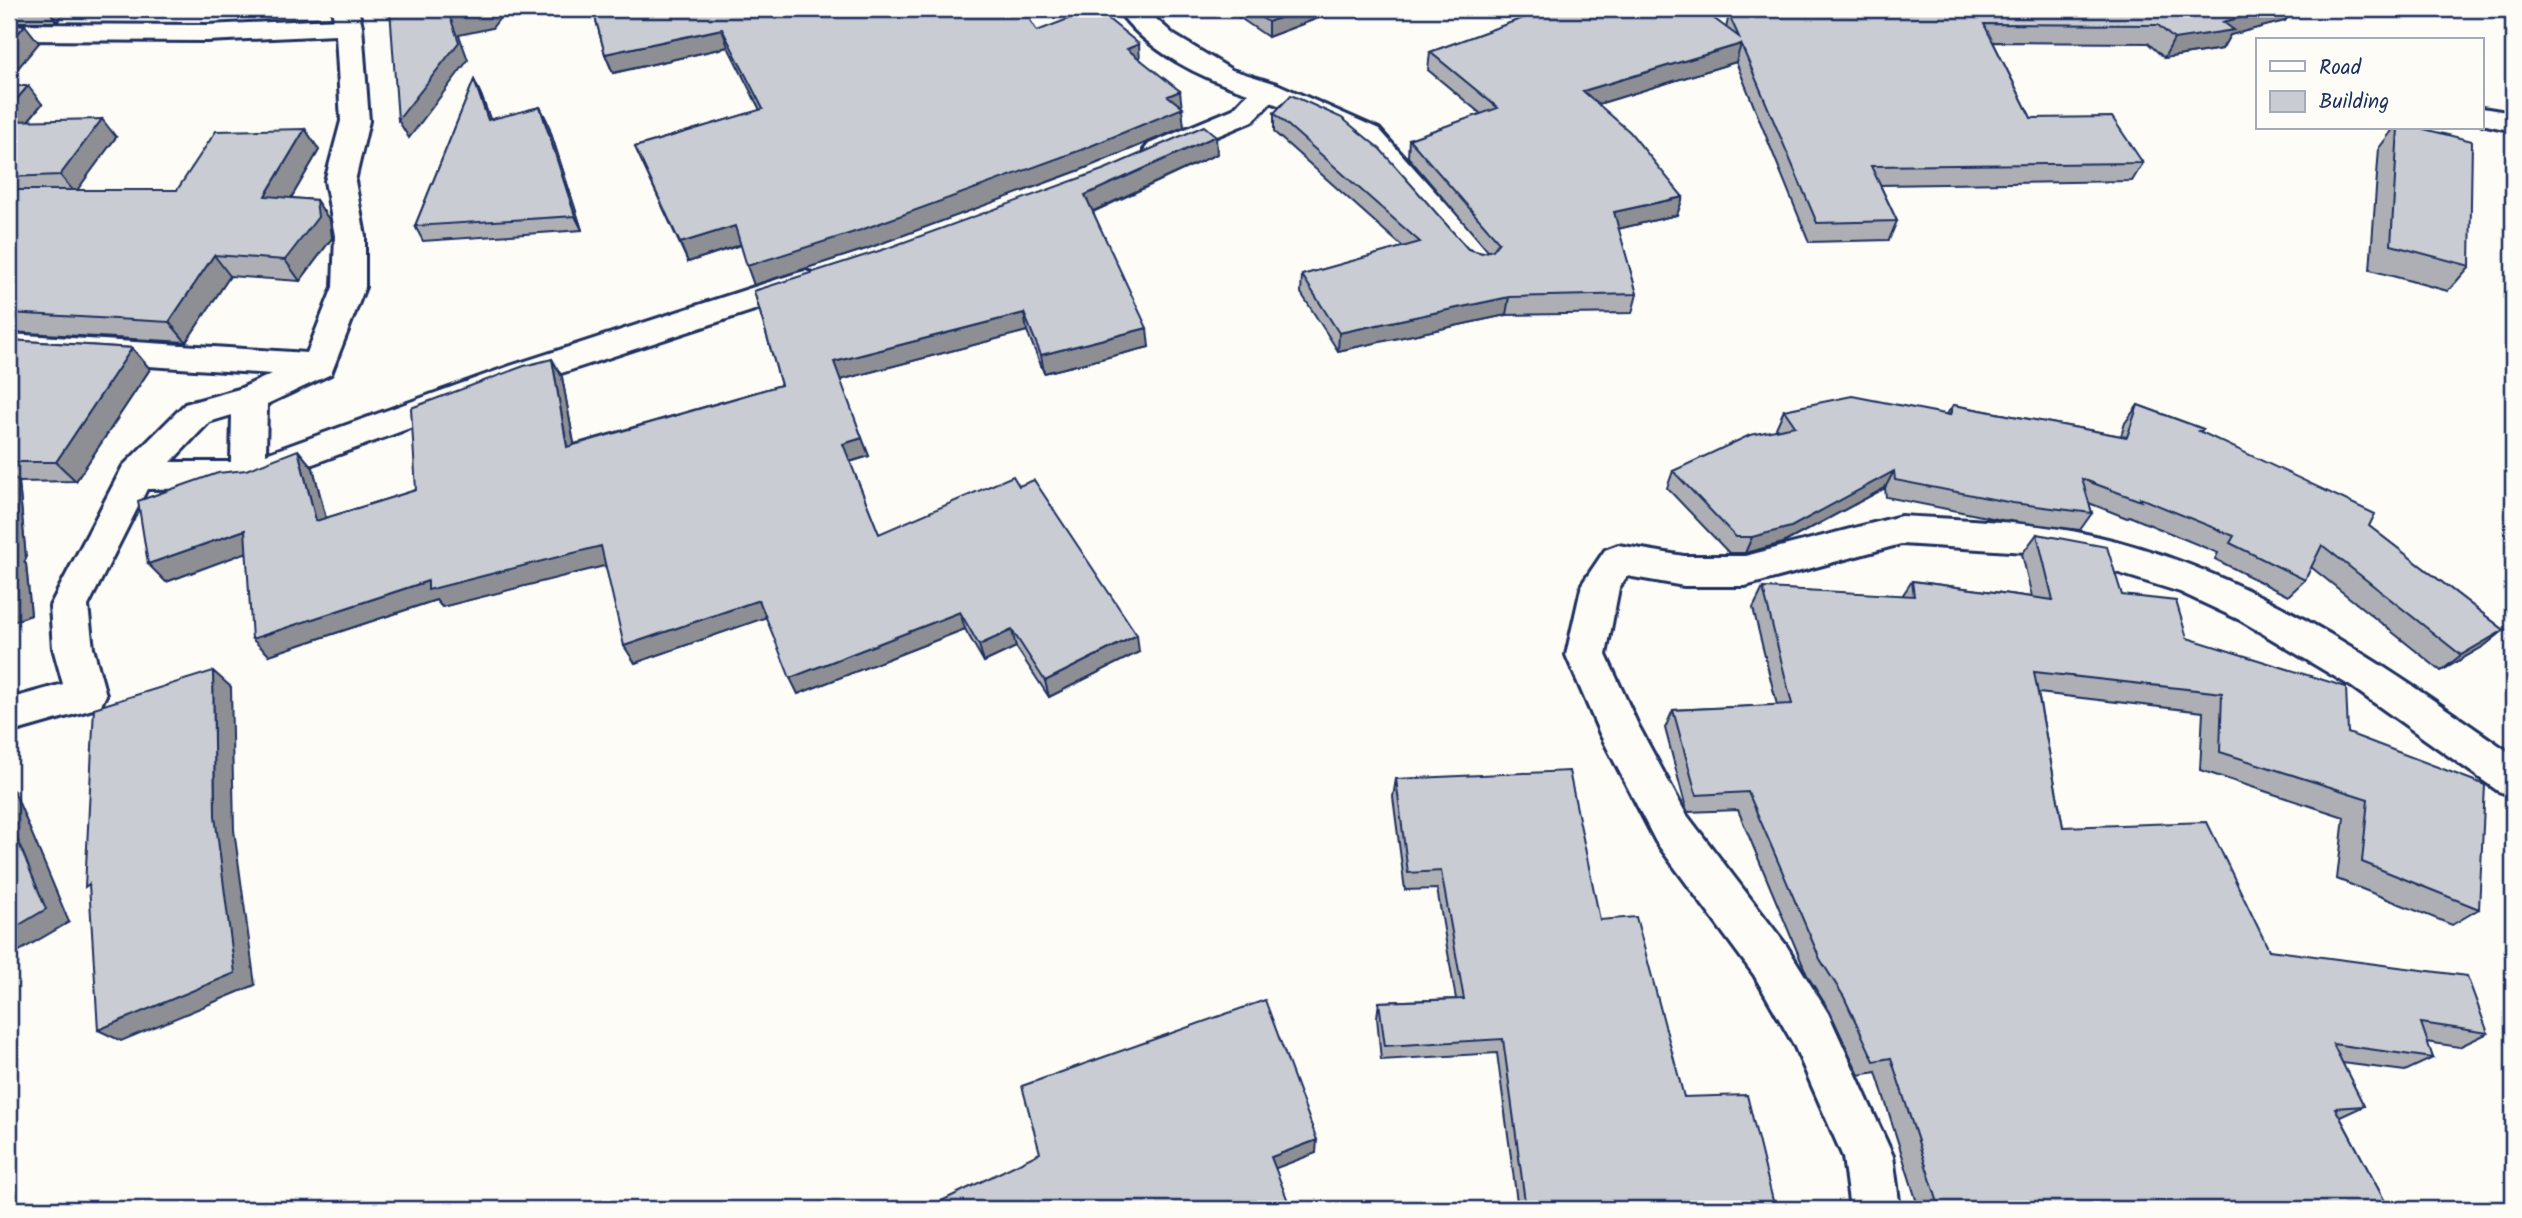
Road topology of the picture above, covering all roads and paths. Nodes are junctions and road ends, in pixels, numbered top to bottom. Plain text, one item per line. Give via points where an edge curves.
1 (1130, 9) edge
2 (347, 18) edge
3 (9, 32) edge
4 (1267, 90) junction
5 (2484, 116) edge
6 (2513, 122) edge
7 (1132, 162) edge
8 (1478, 259) edge
9 (839, 271) edge
10 (9, 345) edge
11 (319, 366) junction
12 (250, 398) junction
13 (248, 475) junction
14 (136, 476) junction
15 (9, 716) edge
16 (2513, 778) edge
17 (1875, 1209) edge

1 - 4 street via 1164,41 1222,76
2 - 3 street via 207,33
2 - 11 street via 355,121 340,181 350,236 349,287
4 - 7 street via 1243,115
4 - 8 street via 1369,135
5 - 6 street
9 - 13 street via 522,374
10 - 11 street
11 - 12 street
12 - 13 street
12 - 14 street via 197,413
13 - 14 street
14 - 15 street via 69,606 73,648 86,695
16 - 17 street via 2366,675 2254,609 2192,580 2093,550 2026,538 1901,530 1745,571 1684,571 1618,560 1601,584 1586,655 1671,828 1770,960 1811,1029 1868,1156

